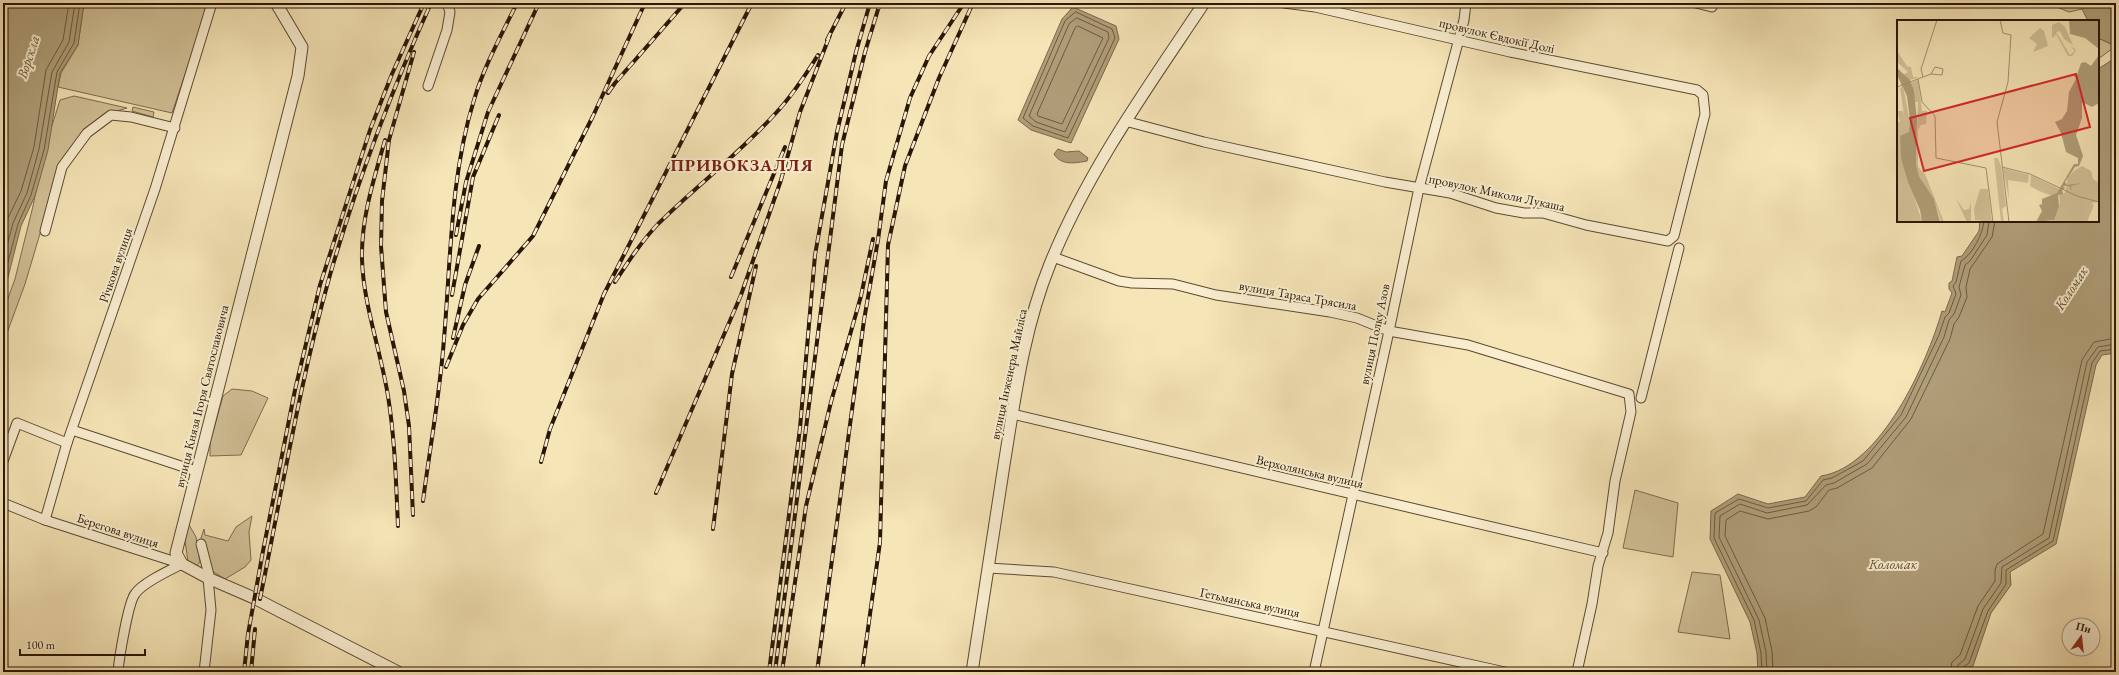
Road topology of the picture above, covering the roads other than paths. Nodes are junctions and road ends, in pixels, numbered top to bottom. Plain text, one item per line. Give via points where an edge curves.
1 (212, 3) edge
2 (276, 3) edge
3 (447, 3) edge
4 (1204, 3) edge
5 (1284, 3) edge
6 (1466, 3) edge
7 (1696, 3) edge
8 (1712, 7) dead end
9 (1458, 39) junction
10 (428, 86) dead end
11 (1703, 95) joint
12 (1125, 121) junction
13 (175, 128) junction
14 (1418, 188) junction
15 (45, 230) dead end
16 (1679, 248) dead end
17 (1053, 257) junction
18 (1389, 331) junction
19 (1641, 398) dead end
20 (1012, 414) junction
21 (72, 430) junction
22 (67, 443) junction
23 (3, 461) edge
24 (196, 471) junction
25 (1354, 494) junction
26 (3, 503) edge
27 (45, 520) junction
28 (201, 544) dead end
29 (1603, 553) junction
30 (182, 564) junction
31 (988, 568) junction
32 (209, 579) junction
33 (1322, 631) junction
34 (118, 672) edge
35 (204, 672) edge
36 (398, 672) edge
37 (972, 672) edge
38 (1314, 672) edge
39 (1505, 672) edge
40 (1576, 672) edge

1 - 13 street, Річкова вулиця
2 - 24 street, вулиця Князя Ігоря Святославовича via 302,47 298,76
3 - 10 street via 450,12 447,30
4 - 12 street, вулиця Інженера Майліса
5 - 9 street, провулок Євдокії Долі via 1315,7
6 - 9 street, вулиця Полку Азов
7 - 8 street
9 - 11 street, провулок Євдокії Долі via 1697,90
9 - 14 street, вулиця Полку Азов
11 - 14 street, провулок Миколи Лукаша via 1703,122 1679,222 1674,236 1668,241 1586,225 1543,213 1511,211 1450,193
12 - 14 street, провулок Миколи Лукаша via 1204,142
12 - 17 street, вулиця Інженера Майліса via 1079,200
13 - 15 street via 131,117 111,115 87,133 62,167
13 - 21 street, Річкова вулиця
14 - 18 street, вулиця Полку Азов
16 - 19 street
17 - 18 street, вулиця Тараса Трясила via 1119,281 1173,284 1216,295 1330,312 1357,318
17 - 20 street, вулиця Інженера Майліса via 1029,328
18 - 25 street, вулиця Полку Азов
18 - 29 street, вулиця Тараса Трясила via 1468,345 1629,394 1631,412 1615,481
20 - 25 street, Верхолянська вулиця
20 - 31 street, вулиця Інженера Майліса
21 - 22 street, Річкова вулиця
21 - 24 street
22 - 23 street via 17,424
22 - 27 street
24 - 30 street, вулиця Князя Ігоря Святославовича via 176,553
25 - 29 street, Верхолянська вулиця
25 - 33 street, вулиця Полку Азов
26 - 27 street, Берегова вулиця
27 - 30 street, Берегова вулиця
28 - 32 street
29 - 40 street
30 - 32 street
30 - 34 street via 155,578 135,594 126,624
31 - 33 street, Гетьманська вулиця via 1054,572
31 - 37 street, вулиця Інженера Майліса
32 - 35 street via 211,610
32 - 36 street via 254,598
33 - 38 street, вулиця Полку Азов
33 - 39 street, Гетьманська вулиця

